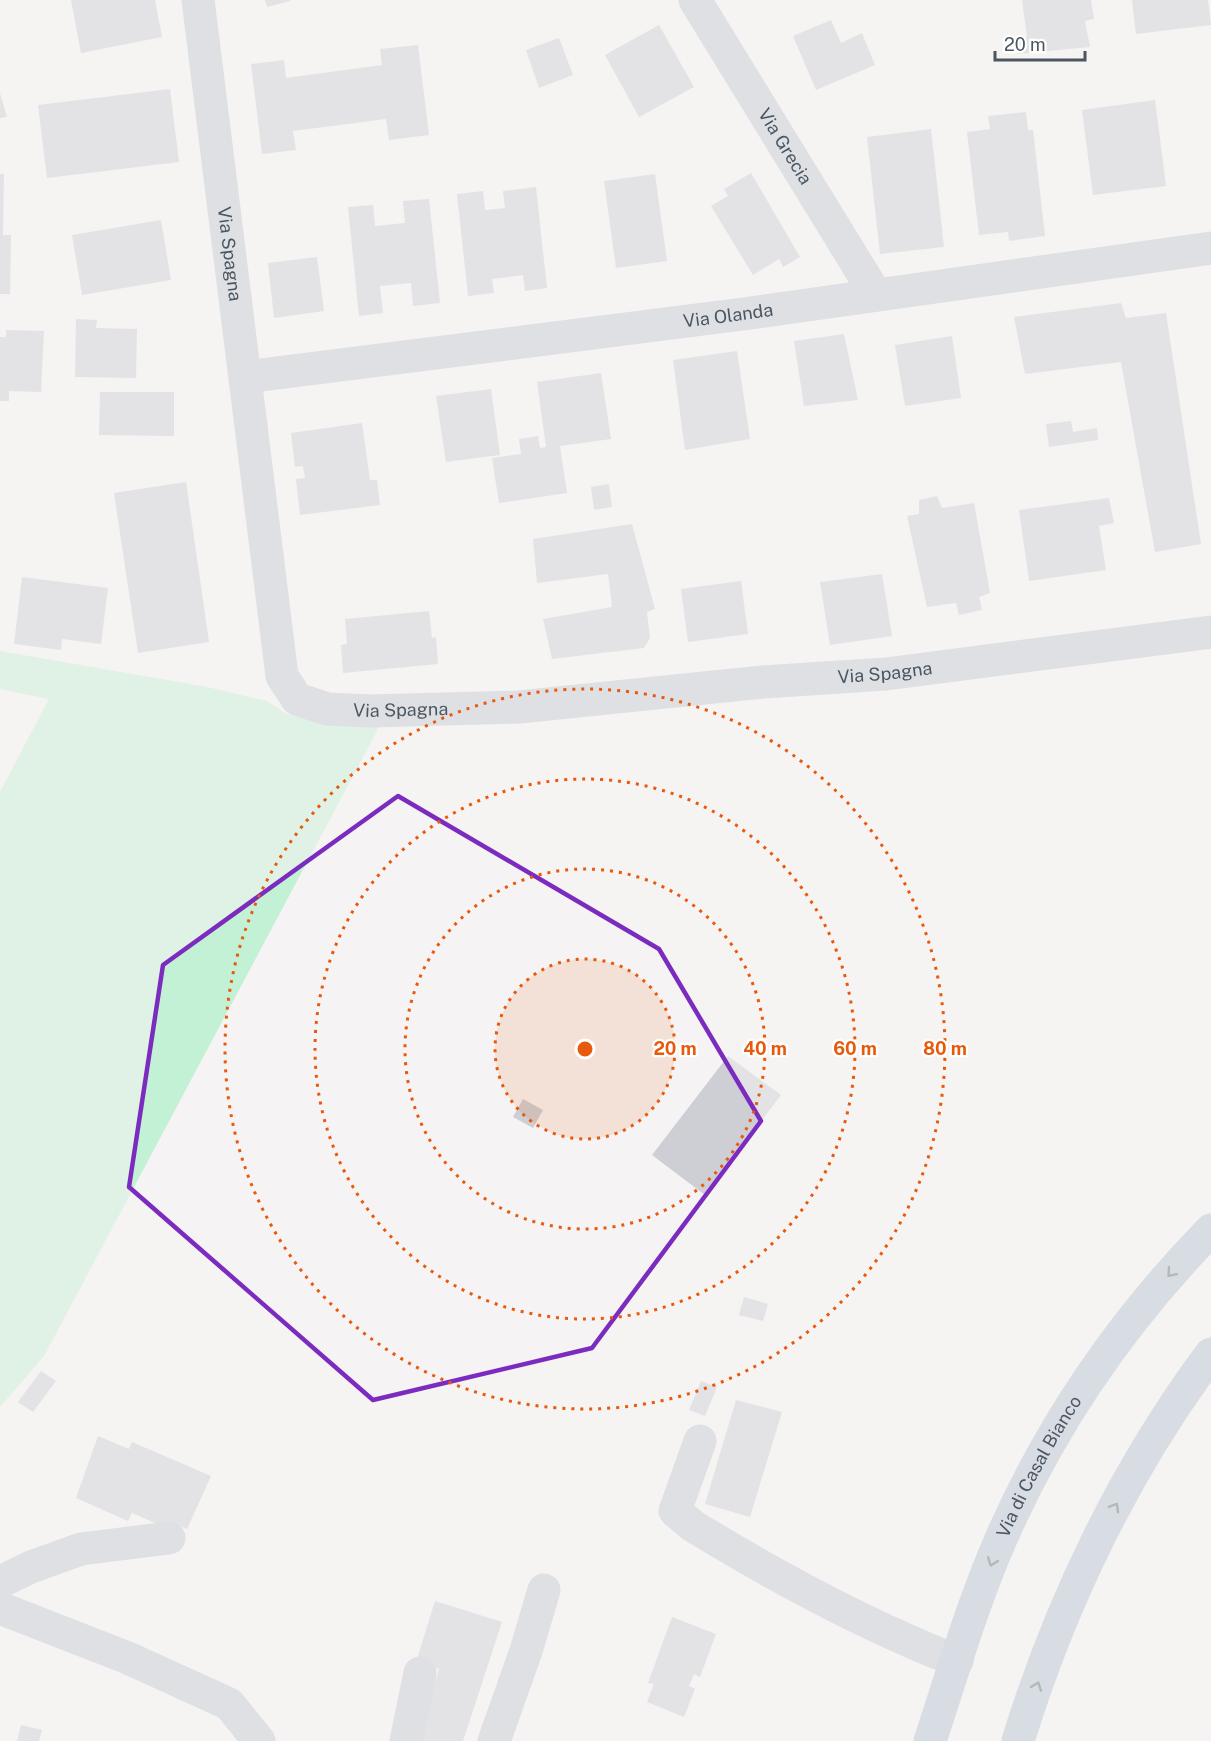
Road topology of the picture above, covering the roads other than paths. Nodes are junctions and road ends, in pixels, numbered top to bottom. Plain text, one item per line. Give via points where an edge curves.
1 (198, 0) edge
2 (695, 0) edge
3 (1211, 248) edge
4 (876, 295) junction
5 (246, 377) junction
6 (1211, 632) edge
7 (1211, 1230) edge
8 (1211, 1354) edge
9 (700, 1441) dead end
10 (169, 1538) dead end
11 (0, 1582) edge
12 (544, 1590) dead end
13 (0, 1608) edge
14 (957, 1661) junction
15 (420, 1672) dead end
16 (259, 1741) edge
17 (406, 1741) edge
18 (494, 1741) edge
19 (930, 1741) edge
20 (1018, 1741) edge

1 - 5 street, Via Spagna
2 - 4 street, Via Grecia
3 - 4 street, Via Olanda
4 - 5 street, Via Olanda
5 - 6 street, Via Spagna via 282,676 297,699 327,709 519,707 763,682 886,674
7 -> 14 main road, Via di Casal Bianco via 1117,1340 1060,1427 1004,1532
20 -> 8 main road via 1096,1543 1154,1440
9 - 14 street via 675,1510 693,1526 829,1603 910,1643
10 - 11 street via 81,1549 31,1566
12 - 18 street
13 - 16 street via 128,1658 230,1704
14 - 19 main road, Via di Casal Bianco
15 - 17 street

